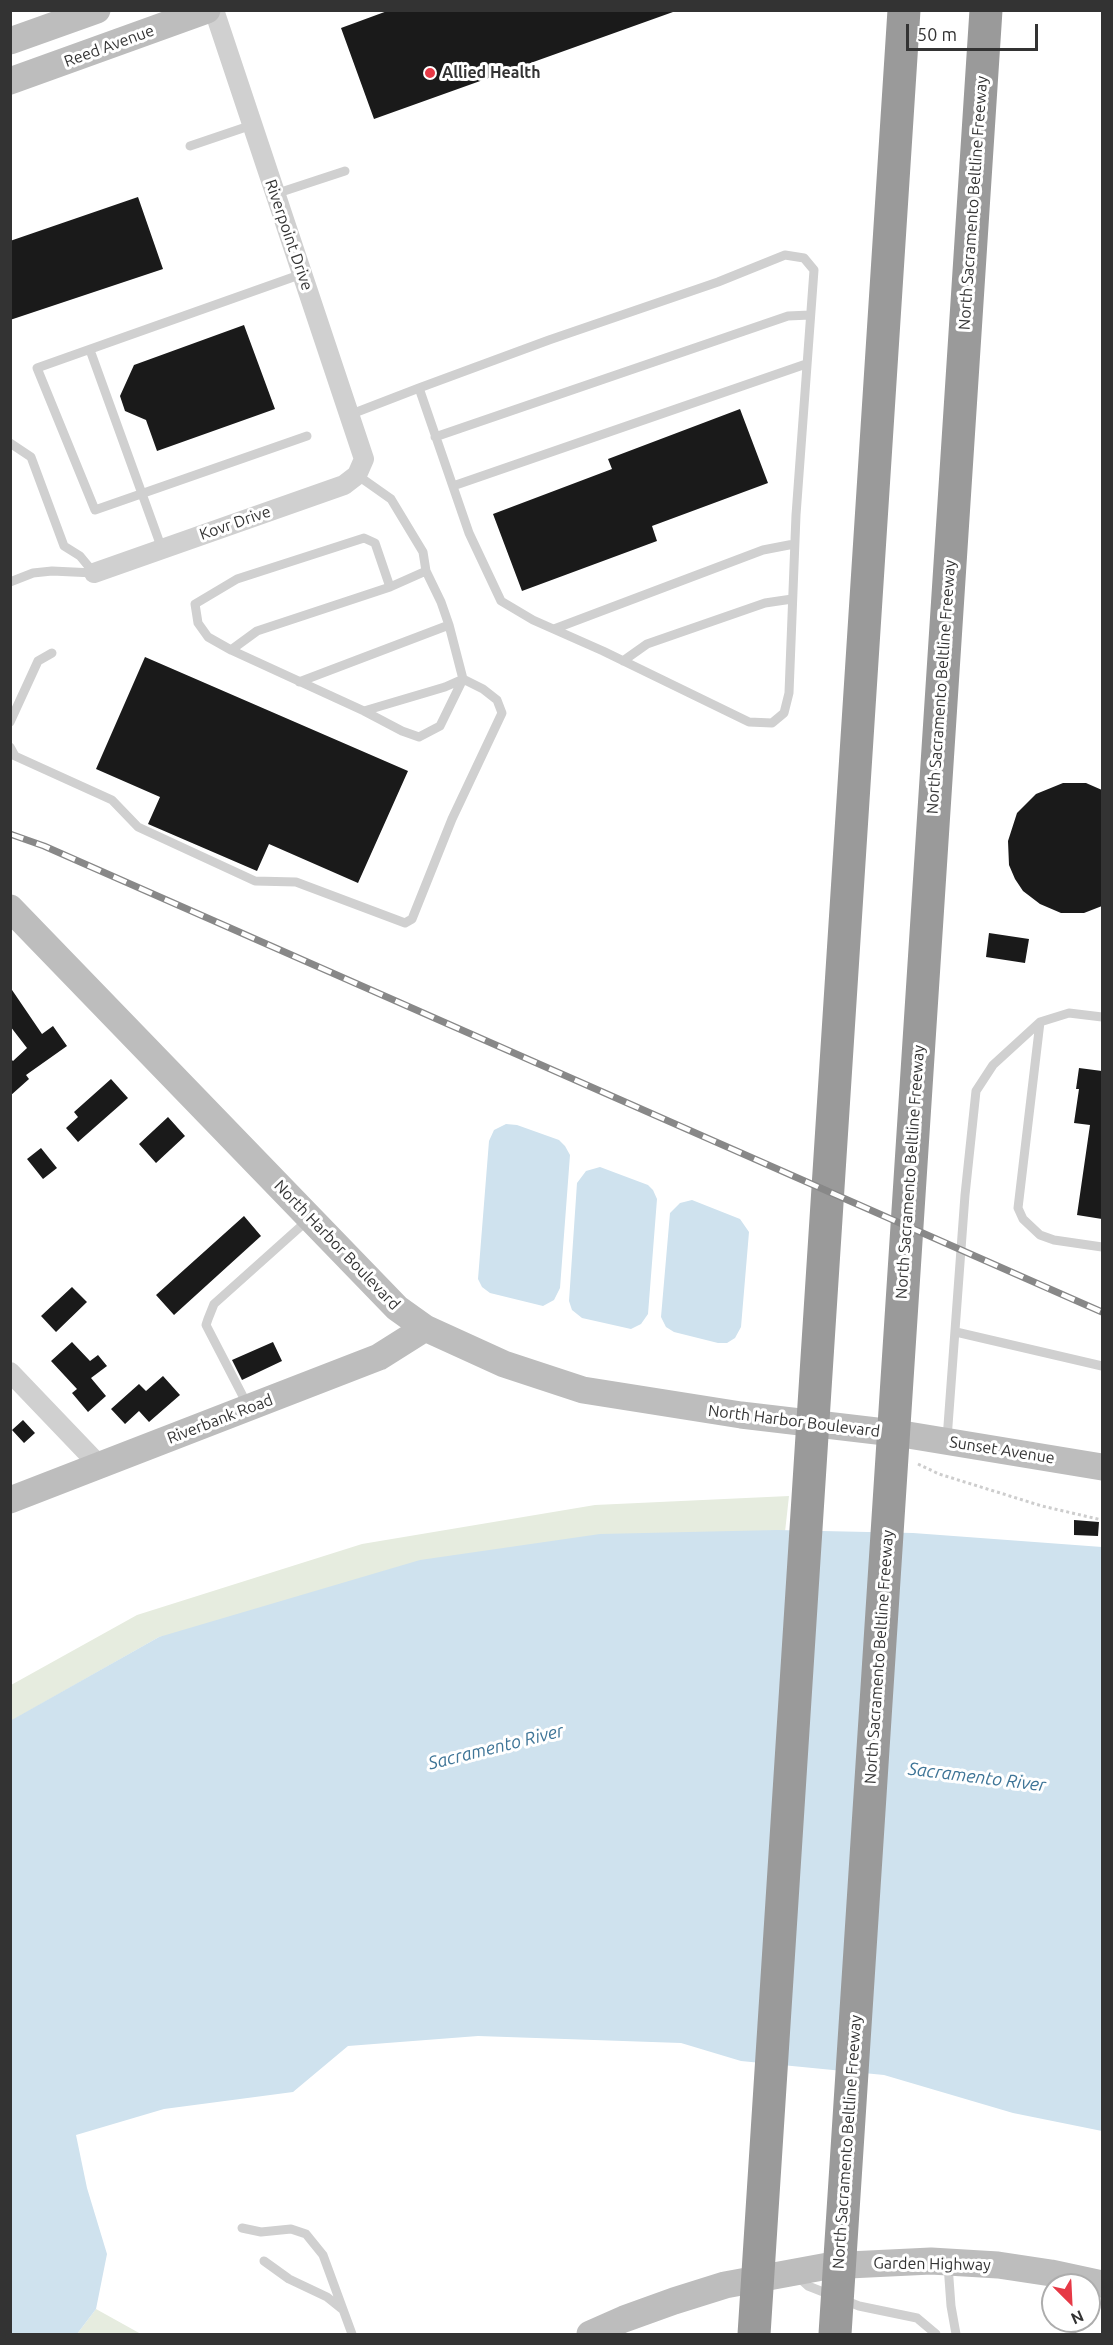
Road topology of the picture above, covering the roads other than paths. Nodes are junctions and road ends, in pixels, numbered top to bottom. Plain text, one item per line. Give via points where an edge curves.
1 (97, 10) edge
2 (207, 10) edge
3 (214, 10) edge
4 (902, 10) edge
5 (986, 10) edge
6 (10, 41) edge
7 (10, 81) edge
8 (252, 125) junction
9 (190, 146) dead end
10 (345, 171) dead end
11 (275, 194) junction
12 (302, 274) junction
13 (810, 315) junction
14 (90, 350) junction
15 (806, 364) junction
16 (419, 388) junction
17 (349, 415) junction
18 (308, 436) dead end
19 (435, 437) junction
20 (10, 443) edge
21 (360, 467) junction
22 (453, 486) junction
23 (141, 493) junction
24 (794, 544) junction
25 (162, 549) junction
26 (426, 571) junction
27 (94, 573) junction
28 (10, 582) edge
29 (390, 587) junction
30 (792, 599) junction
31 (449, 625) junction
32 (554, 629) junction
33 (231, 650) junction
34 (52, 653) dead end
35 (623, 661) junction
36 (463, 679) junction
37 (299, 682) junction
38 (364, 711) junction
39 (10, 722) edge
40 (10, 747) edge
41 (10, 908) edge
42 (1102, 1017) edge
43 (1040, 1022) junction
44 (310, 1218) junction
45 (1102, 1247) edge
46 (425, 1328) junction
47 (956, 1332) junction
48 (1102, 1366) edge
49 (10, 1372) edge
50 (249, 1408) junction
51 (902, 1434) joint
52 (947, 1442) junction
53 (99, 1466) junction
54 (1102, 1467) edge
55 (10, 1500) edge
56 (242, 2228) dead end
57 (264, 2261) dead end
58 (948, 2262) junction
59 (794, 2273) junction
60 (1102, 2284) edge
61 (342, 2309) junction
62 (352, 2334) edge
63 (590, 2334) edge
64 (754, 2334) edge
65 (835, 2334) edge
66 (936, 2334) edge
67 (956, 2334) edge

1 - 6 main road
2 - 7 main road, Reed Avenue
3 - 8 street, Riverpoint Drive
4 - 64 highway
5 - 65 highway, North Sacramento Beltline Freeway
8 - 9 lane
8 - 11 street, Riverpoint Drive
10 - 11 lane
11 - 12 street, Riverpoint Drive
12 - 14 lane
12 - 17 street, Riverpoint Drive
13 - 15 lane
13 - 16 lane via 814,270 804,258 785,255
13 - 19 lane via 788,316
14 - 23 lane
14 - 23 lane via 36,368 95,510
15 - 22 lane
15 - 24 lane
16 - 17 lane
16 - 19 lane
17 - 21 street, Riverpoint Drive
18 - 23 lane
19 - 22 lane
20 - 27 lane via 31,457 64,546 80,556
21 - 25 street, Kovr Drive via 344,485
21 - 26 lane via 391,499 423,552
22 - 32 lane via 469,533 501,601
23 - 25 lane
24 - 30 lane
24 - 32 lane via 763,550
25 - 27 street, Kovr Drive
26 - 29 lane
26 - 31 lane
27 - 28 lane via 33,573
29 - 33 lane via 257,631
29 - 33 lane via 375,543 364,538 237,579 195,604 198,623 208,637
30 - 35 lane via 765,603 647,644
30 - 35 lane via 789,693 784,713 772,723 749,722
31 - 36 lane
31 - 37 lane
32 - 35 lane
33 - 37 lane
34 - 39 lane via 38,661
36 - 38 lane
36 - 38 lane via 440,726 419,737
36 - 40 lane via 497,700 502,713 411,919 405,923 296,882 255,881 138,827 112,800 15,756
37 - 38 lane
41 - 44 main road, North Harbor Boulevard
42 - 43 lane via 1069,1012
43 - 45 lane via 1018,1208 1023,1219 1040,1235
43 - 47 lane via 993,1065 976,1091
44 - 46 main road, North Harbor Boulevard via 397,1308
44 - 50 lane via 214,1304 206,1325
46 - 50 main road, Riverbank Road via 379,1357
46 - 51 main road, North Harbor Boulevard via 504,1364 583,1390 741,1415
47 - 48 lane
47 - 52 lane
49 - 53 street
50 - 53 main road, Riverbank Road
51 - 52 main road, Sunset Avenue
52 - 54 main road, Sunset Avenue
53 - 55 main road, Riverbank Road
56 - 61 lane via 261,2232 291,2229 306,2234 323,2254
57 - 61 lane
58 - 59 main road, Garden Highway via 828,2266
58 - 60 main road, Garden Highway via 1019,2268
58 - 67 lane
59 - 63 main road, Garden Highway via 725,2285
59 - 66 lane via 808,2286 859,2306 917,2318
61 - 62 lane

